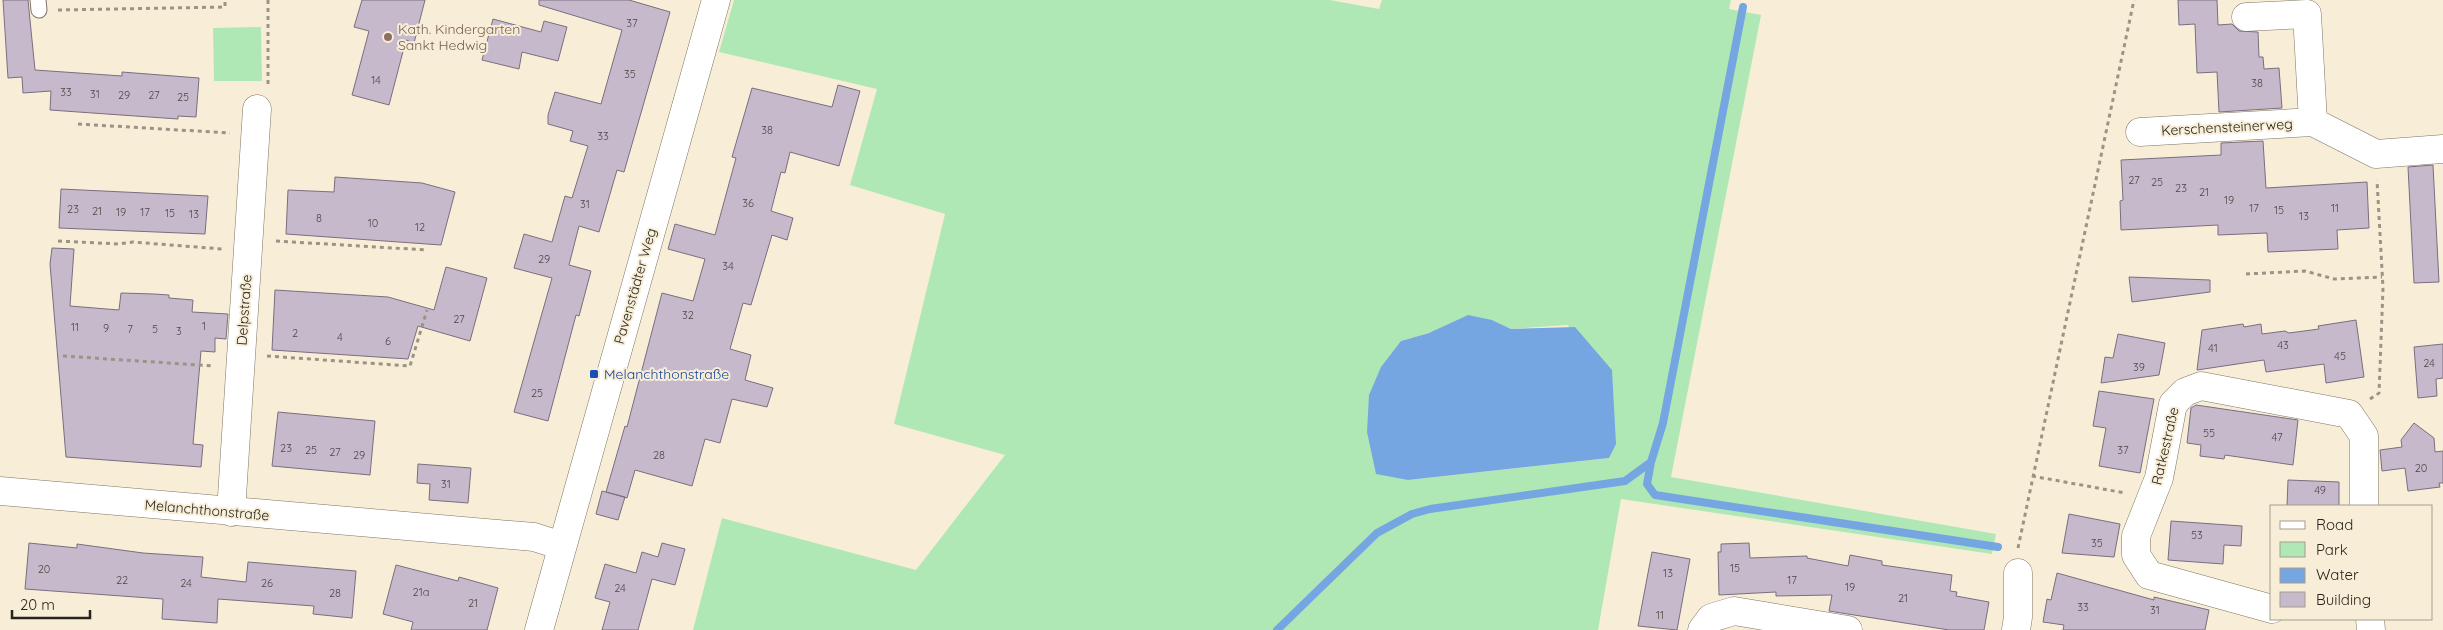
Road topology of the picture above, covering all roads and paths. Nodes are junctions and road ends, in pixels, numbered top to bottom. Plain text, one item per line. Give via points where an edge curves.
1 (225, 0) edge
2 (268, 0) edge
3 (716, 0) edge
4 (2134, 0) edge
5 (38, 5) edge
6 (2246, 17) dead end
7 (256, 122) junction
8 (2313, 122) junction
9 (78, 124) dead end
10 (2140, 132) dead end
11 (2443, 149) edge
12 (2376, 154) junction
13 (58, 241) dead end
14 (248, 245) junction
15 (427, 250) dead end
16 (2246, 274) dead end
17 (2382, 277) junction
18 (427, 310) dead end
19 (63, 356) dead end
20 (241, 361) junction
21 (2349, 414) junction
22 (2032, 476) junction
23 (0, 491) edge
24 (2153, 497) junction
25 (2364, 505) edge
26 (231, 512) junction
27 (562, 546) junction
28 (2018, 573) joint
29 (2270, 608) edge
30 (539, 630) edge
31 (1702, 630) edge
32 (1848, 630) edge
33 (2016, 630) edge

1 - 5 path via 225,7
2 - 7 path via 268,89
3 - 27 street, Pavenstädter Weg
4 - 22 path
6 - 8 street, Kerschensteinerweg via 2307,14
7 - 9 path
7 - 14 street, Delpstraße
8 - 10 street, Kerschensteinerweg
8 - 12 street, Kerschensteinerweg
11 - 12 street
12 - 17 path
13 - 14 path
14 - 15 path
14 - 20 street, Delpstraße
16 - 17 path via 2305,271 2334,278
17 - 21 path via 2379,393
18 - 20 path via 410,366
19 - 20 path
20 - 26 street, Delpstraße
21 - 24 street, Ratkestraße via 2201,386 2185,392 2173,404
21 - 25 street via 2364,436
22 - 24 path
22 - 28 path via 2016,559
23 - 26 street, Melanchthonstraße
24 - 29 street, Ratkestraße via 2136,536 2136,555 2149,575
26 - 27 street, Melanchthonstraße via 534,538
27 - 30 street, Pavenstädter Weg
28 - 33 street
31 - 32 street via 1711,618 1734,611

